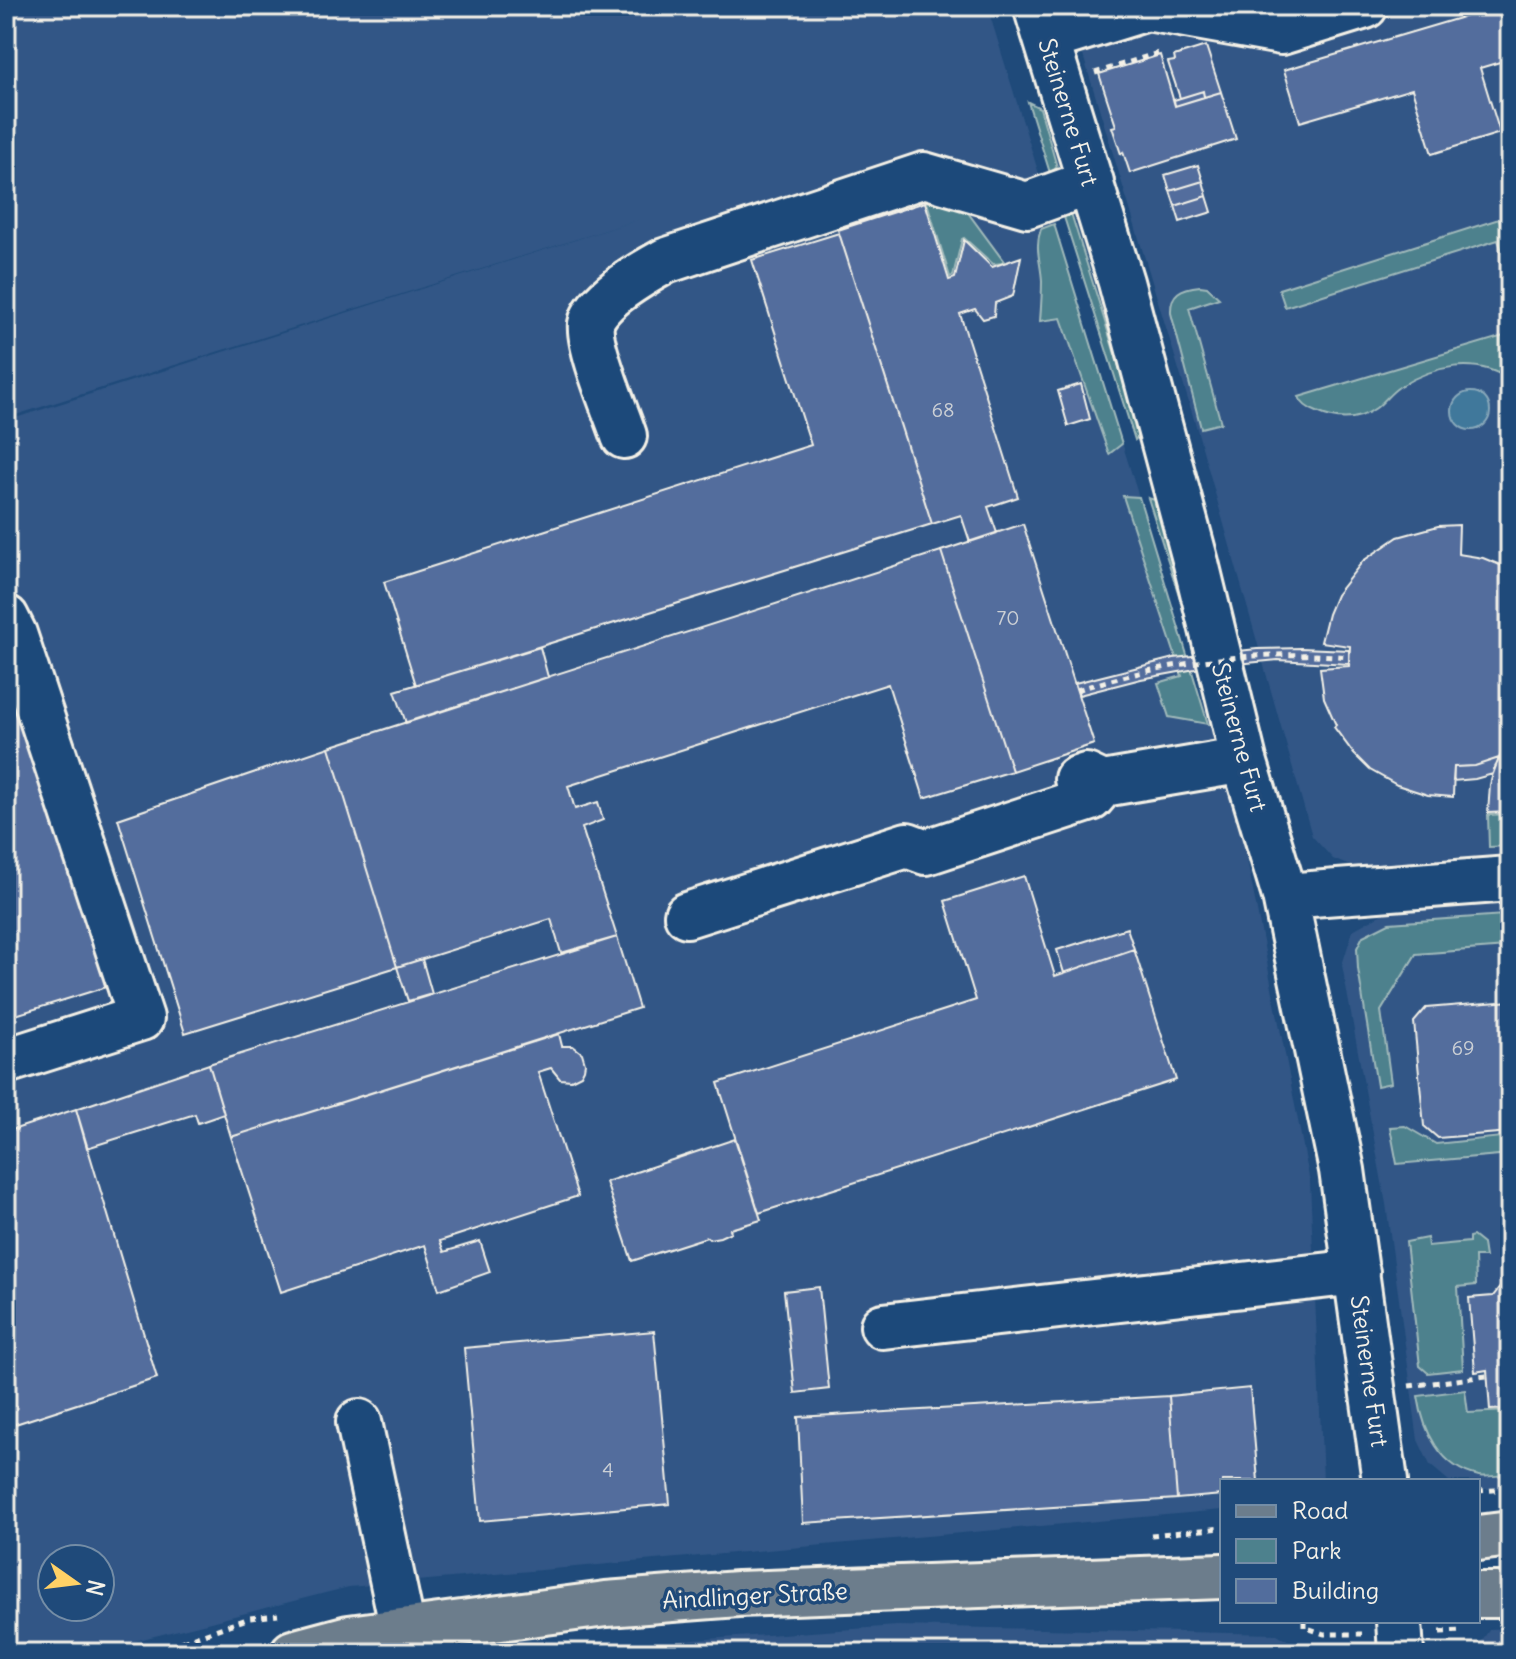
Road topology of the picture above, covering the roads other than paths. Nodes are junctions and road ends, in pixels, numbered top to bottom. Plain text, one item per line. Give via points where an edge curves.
1 (1365, 6) edge
2 (1042, 23) edge
3 (1091, 182) junction
4 (624, 436) dead end
5 (6, 618) edge
6 (1244, 760) junction
7 (1510, 879) edge
8 (1285, 896) junction
9 (687, 915) dead end
10 (6, 1061) edge
11 (1357, 1272) junction
12 (883, 1326) dead end
13 (359, 1422) dead end
14 (1385, 1479) edge
15 (1510, 1534) edge
16 (1480, 1538) edge
17 (1220, 1576) edge
18 (1480, 1595) edge
19 (1510, 1595) edge
20 (403, 1630) junction
21 (293, 1653) edge

1 - 2 street via 1281,32 1147,8
2 - 3 street, Steinerne Furt
3 - 4 street via 1027,205 924,175 656,266 608,299 591,324
3 - 6 street, Steinerne Furt via 1196,563
5 - 10 street via 141,1018
6 - 8 street, Steinerne Furt
6 - 9 street via 1103,784 1091,798 926,852 907,845
7 - 8 street
8 - 11 street, Steinerne Furt via 1342,1170
11 - 12 street
11 - 14 street, Steinerne Furt
13 - 20 street
15 - 16 main road
17 - 20 main road, Aindlinger Straße via 738,1594 606,1604
18 - 19 main road
20 - 21 main road, Aindlinger Straße

